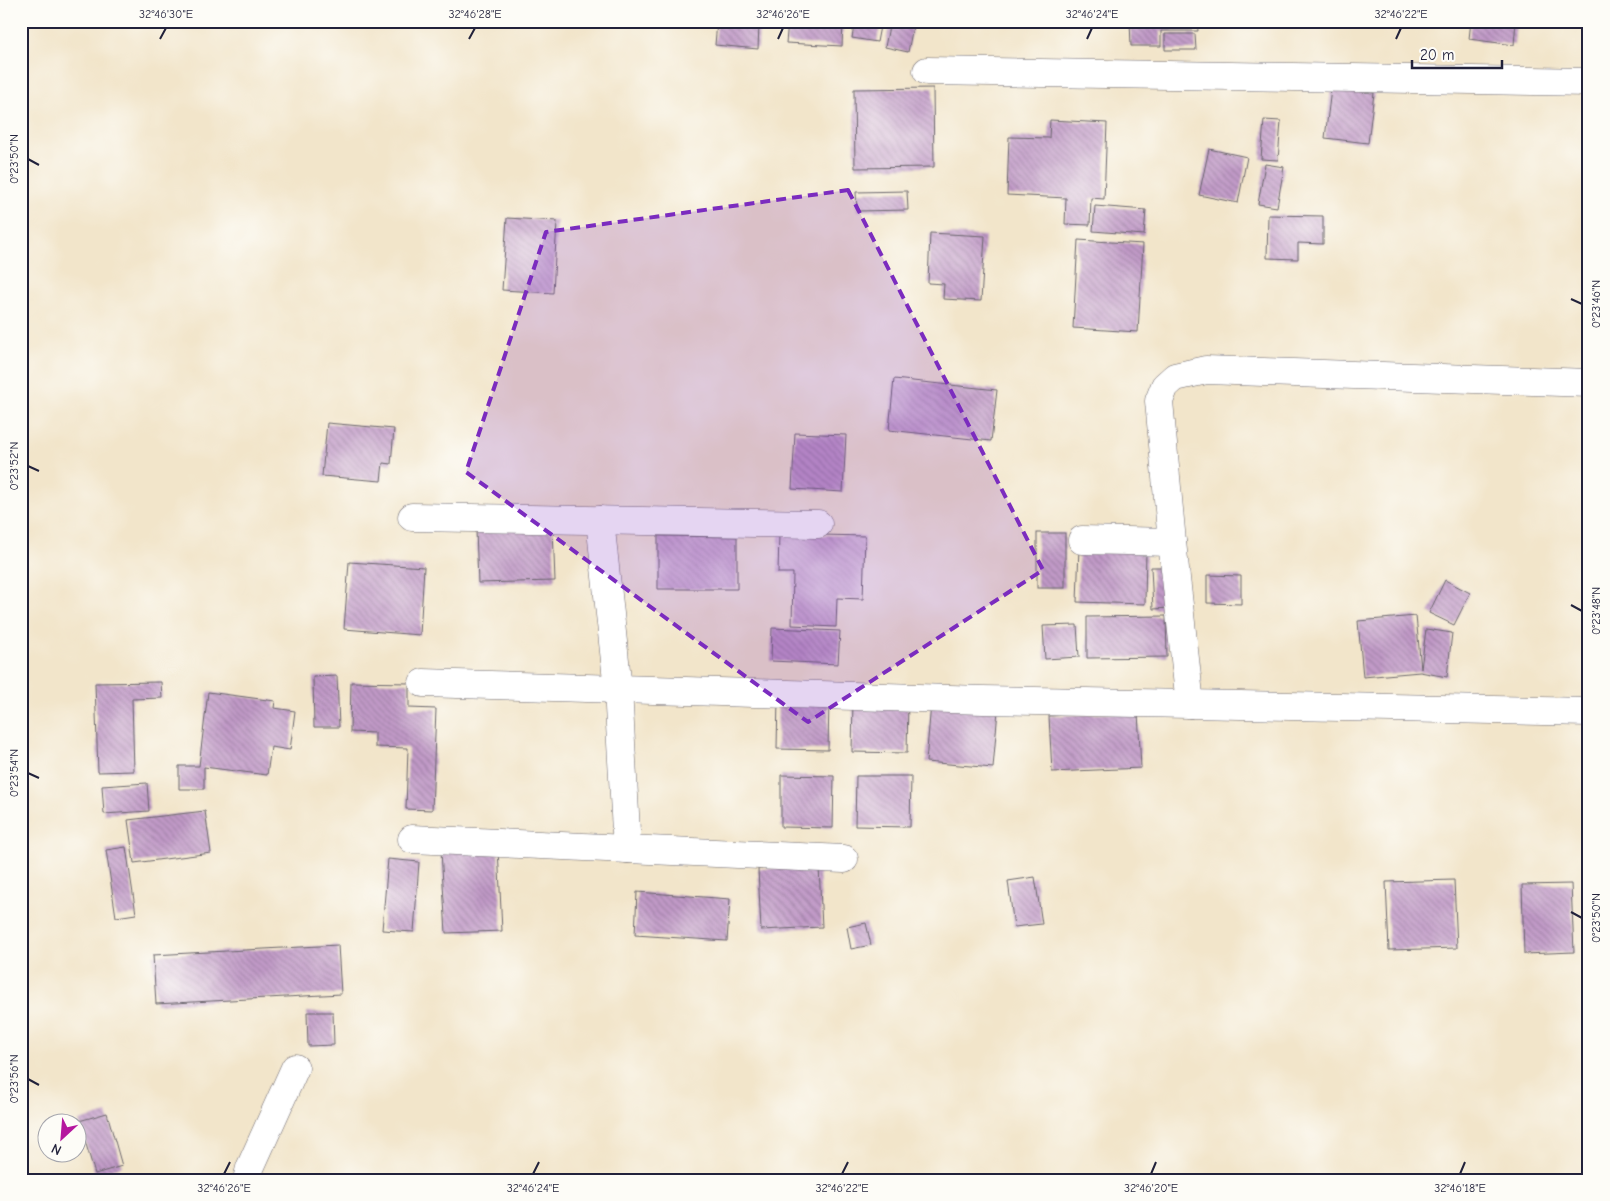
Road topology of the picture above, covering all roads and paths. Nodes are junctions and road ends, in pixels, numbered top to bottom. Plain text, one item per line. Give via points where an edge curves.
1 (926, 71) dead end
2 (1589, 82) edge
3 (1589, 383) edge
4 (412, 517) dead end
5 (600, 520) junction
6 (818, 524) dead end
7 (1082, 540) dead end
8 (1172, 542) junction
9 (422, 683) dead end
10 (618, 689) junction
11 (1190, 704) junction
12 (1589, 712) edge
13 (412, 839) dead end
14 (627, 849) junction
15 (844, 859) dead end
16 (295, 1068) dead end
17 (247, 1180) edge

1 - 2 street
3 - 8 street via 1206,370 1175,377 1164,386 1159,401
4 - 5 street
5 - 6 street
5 - 10 street
7 - 8 street
8 - 11 street
9 - 10 street
10 - 11 street
10 - 14 street
11 - 12 street
13 - 14 street
14 - 15 street
16 - 17 street

